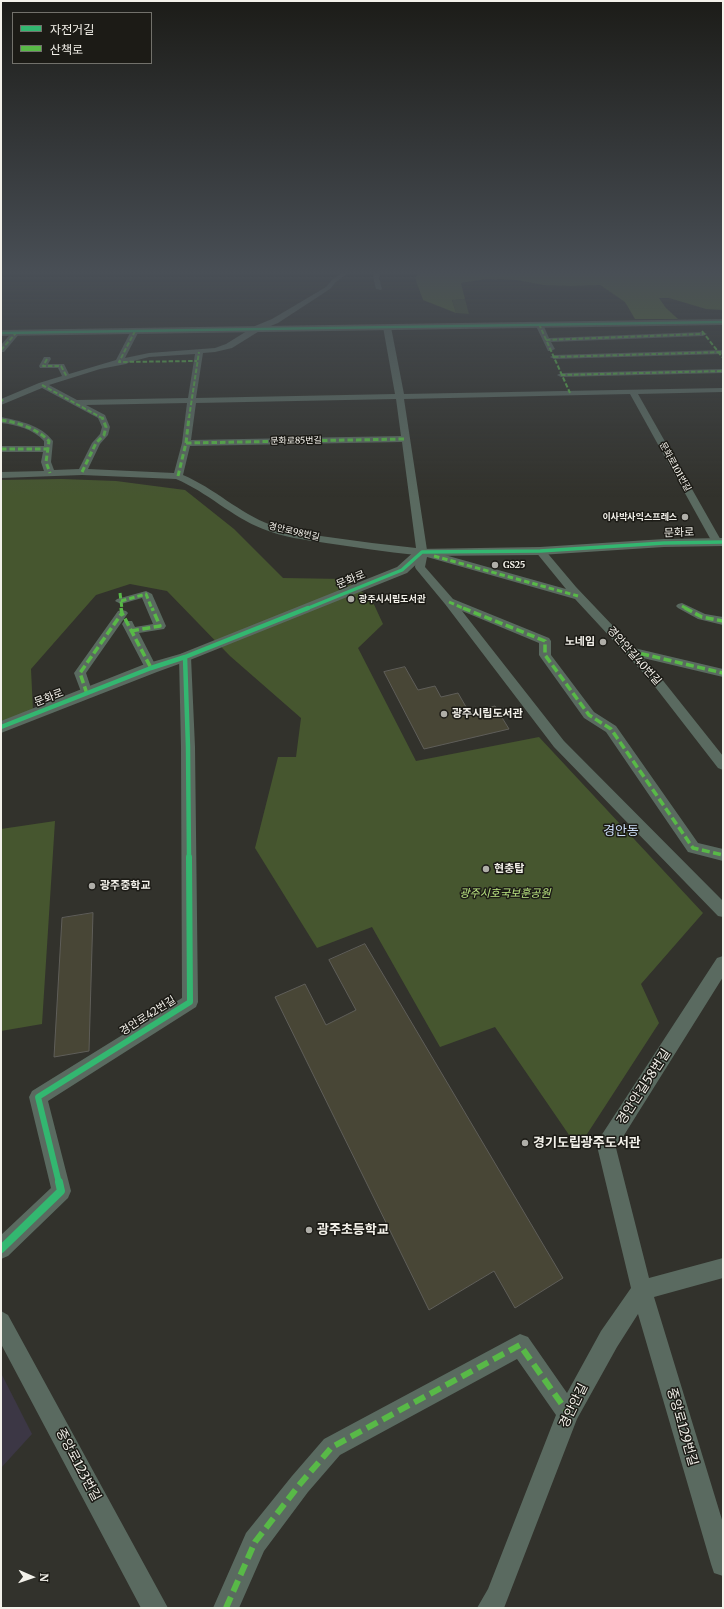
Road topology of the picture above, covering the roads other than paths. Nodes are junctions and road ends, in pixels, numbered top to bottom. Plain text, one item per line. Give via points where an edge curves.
1 (127, 347) edge
2 (225, 347) edge
3 (391, 347) edge
4 (549, 347) edge
5 (199, 352) junction
6 (722, 354) edge
7 (554, 357) junction
8 (47, 359) dead end
9 (197, 361) junction
10 (119, 362) junction
11 (723, 371) edge
12 (562, 375) junction
13 (67, 377) junction
14 (42, 385) junction
15 (723, 390) edge
16 (632, 392) junction
17 (570, 393) junction
18 (400, 397) junction
19 (2, 401) edge
20 (193, 401) junction
21 (75, 403) junction
22 (1, 420) edge
23 (405, 440) junction
24 (186, 443) junction
25 (1, 449) edge
26 (48, 449) junction
27 (82, 472) junction
28 (50, 473) junction
29 (1, 475) edge
30 (178, 476) junction
31 (720, 542) edge
32 (540, 551) junction
33 (422, 552) junction
34 (578, 596) junction
35 (449, 602) junction
36 (682, 606) dead end
37 (122, 613) junction
38 (723, 621) edge
39 (131, 631) junction
40 (630, 650) junction
41 (185, 657) junction
42 (151, 668) junction
43 (723, 673) edge
44 (87, 694) junction
45 (1, 727) edge
46 (723, 765) edge
47 (723, 855) edge
48 (723, 911) edge
49 (723, 963) edge
50 (1, 1249) edge
51 (723, 1268) edge
52 (642, 1290) junction
53 (1, 1322) edge
54 (568, 1413) junction
55 (723, 1564) edge
56 (155, 1608) edge
57 (226, 1608) edge
58 (490, 1608) edge

1 - 10 street
2 - 5 street
3 - 18 street
4 - 7 street
5 - 9 street
5 - 10 street via 149,355
6 - 7 street
7 - 12 street
8 - 13 street via 44,366 61,366
9 - 10 street
9 - 20 street
10 - 13 street
11 - 12 street
12 - 17 street
13 - 14 street
14 - 19 street
14 - 21 street
15 - 16 street
16 - 17 street
16 - 31 street, 문화로101번길
17 - 18 street
18 - 20 street
18 - 23 street
20 - 21 street
20 - 24 street
21 - 27 street via 96,412 102,417 106,427
22 - 26 street via 27,426 43,435 49,441
23 - 24 street, 문화로85번길
23 - 33 street
24 - 30 street
25 - 26 street
26 - 28 street via 46,462
27 - 28 street, 경안로98번길
27 - 30 street, 경안로98번길
28 - 29 street, 경안로98번길
30 - 33 street, 경안로98번길 via 267,527 302,536
31 - 32 street, 문화로
32 - 33 street, 문화로
32 - 34 street, 경안안길40번길
33 - 34 street, 경안로98번길
33 - 35 street via 420,567
33 - 41 street, 문화로 via 402,570
34 - 40 street, 경안안길40번길
35 - 47 street via 545,641 545,655 589,715 611,729 693,848
35 - 48 street via 559,744
36 - 38 street via 702,617
37 - 39 street
37 - 39 street via 120,597 146,594 160,626
37 - 44 street via 80,672
39 - 42 street
40 - 43 street
40 - 46 street, 경안안길40번길
41 - 42 street, 문화로
41 - 50 street, 경안로42번길 via 190,1002 38,1097 61,1191
42 - 44 street, 문화로
44 - 45 street, 문화로
49 - 52 street, 경안안길58번길 via 606,1146
51 - 52 street
52 - 54 street, 경안안길 via 609,1339
52 - 55 street, 중앙로129번길
53 - 56 street, 중앙로123번길
54 - 57 street via 520,1345 332,1448 255,1542
54 - 58 street, 경안안길 via 497,1597

